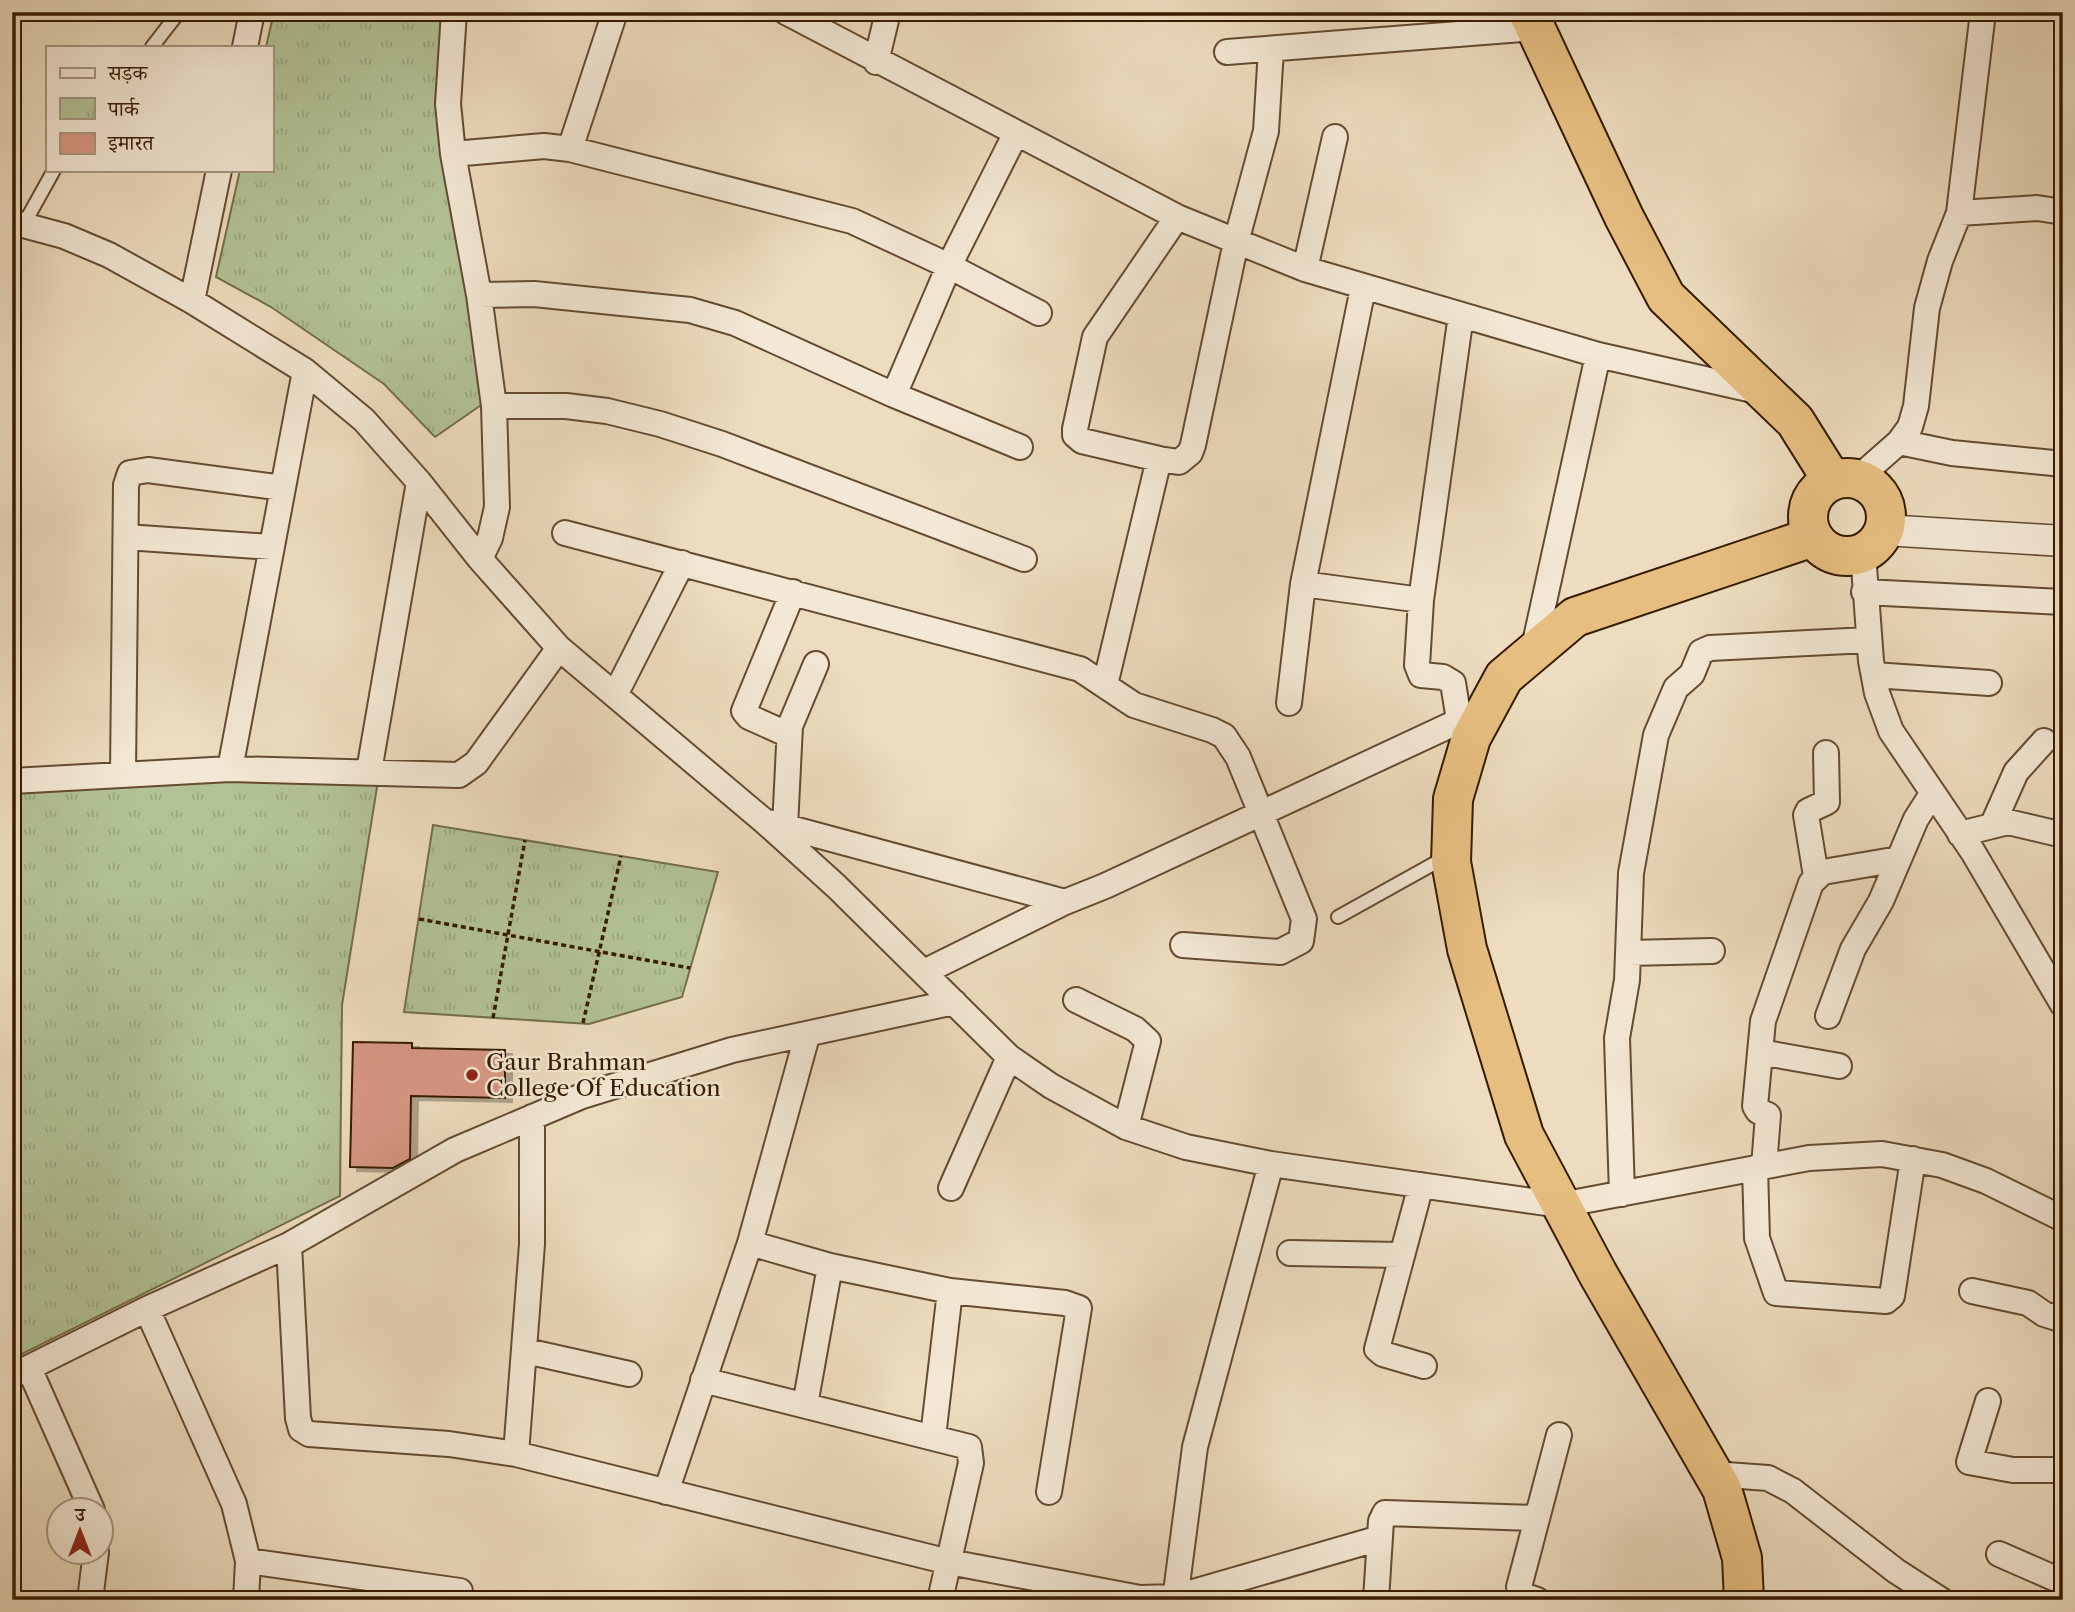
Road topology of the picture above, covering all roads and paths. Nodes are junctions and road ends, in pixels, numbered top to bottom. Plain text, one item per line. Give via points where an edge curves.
1 (179, 12) edge
2 (252, 12) edge
3 (454, 12) edge
4 (615, 12) edge
5 (786, 12) edge
6 (888, 12) edge
7 (1983, 12) edge
8 (1532, 20) edge
9 (153, 46) edge
10 (245, 46) edge
11 (1271, 48) junction
12 (1227, 52) dead end
13 (876, 62) junction
14 (1015, 135) junction
15 (1335, 137) dead end
16 (570, 149) junction
17 (453, 154) junction
18 (53, 172) edge
19 (219, 172) edge
20 (1959, 212) junction
21 (2063, 212) edge
22 (1177, 217) junction
23 (18, 223) edge
24 (1236, 242) junction
25 (949, 266) junction
26 (1305, 269) junction
27 (1363, 288) junction
28 (479, 295) junction
29 (192, 301) junction
30 (1039, 313) dead end
31 (1461, 315) junction
32 (1598, 355) junction
33 (305, 371) junction
34 (1769, 393) junction
35 (894, 395) junction
36 (494, 405) junction
37 (1899, 442) junction
38 (1020, 447) dead end
39 (1159, 459) junction
40 (2063, 464) edge
41 (1845, 480) junction
42 (419, 482) junction
43 (283, 488) junction
44 (565, 533) dead end
45 (126, 537) junction
46 (1813, 537) junction
47 (1873, 541) junction
48 (2063, 541) edge
49 (271, 547) junction
50 (480, 559) junction
51 (1024, 559) dead end
52 (682, 563) junction
53 (1303, 584) junction
54 (793, 592) junction
55 (1864, 592) junction
56 (1421, 600) junction
57 (2063, 602) edge
58 (1868, 640) junction
59 (559, 648) junction
60 (1533, 652) junction
61 (816, 664) dead end
62 (1874, 676) junction
63 (1989, 683) dead end
64 (1105, 685) junction
65 (615, 695) junction
66 (1289, 704) dead end
67 (1473, 714) junction
68 (789, 735) junction
69 (2044, 741) dead end
70 (1826, 753) dead end
71 (230, 769) junction
72 (369, 771) junction
73 (123, 773) junction
74 (12, 781) edge
75 (1932, 794) junction
76 (1259, 814) junction
77 (775, 824) junction
78 (1993, 824) junction
79 (1960, 834) junction
80 (2063, 835) edge
81 (525, 841) dead end
82 (1452, 854) junction
83 (621, 856) dead end
84 (1899, 859) junction
85 (1816, 876) junction
86 (1065, 902) junction
87 (1338, 918) dead end
88 (419, 919) dead end
89 (1183, 946) dead end
90 (1712, 951) dead end
91 (1629, 953) junction
92 (690, 968) dead end
93 (924, 972) junction
94 (1076, 1000) dead end
95 (954, 1002) junction
96 (2063, 1004) edge
97 (1828, 1016) dead end
98 (493, 1018) dead end
99 (583, 1023) dead end
100 (807, 1035) junction
101 (1760, 1052) junction
102 (1009, 1057) junction
103 (1839, 1066) dead end
104 (532, 1117) junction
105 (1126, 1127) junction
106 (1913, 1160) junction
107 (1271, 1164) junction
108 (1759, 1168) junction
109 (1421, 1185) junction
110 (951, 1188) dead end
111 (1622, 1194) junction
112 (1561, 1205) junction
113 (2063, 1219) edge
114 (750, 1243) junction
115 (289, 1245) junction
116 (1290, 1253) dead end
117 (1401, 1255) junction
118 (830, 1266) junction
119 (950, 1291) junction
120 (1972, 1291) dead end
121 (147, 1309) junction
122 (2063, 1320) edge
123 (526, 1351) junction
124 (1424, 1366) dead end
125 (21, 1372) edge
126 (629, 1374) dead end
127 (704, 1380) junction
128 (1988, 1401) dead end
129 (805, 1405) junction
130 (1559, 1435) dead end
131 (933, 1437) junction
132 (516, 1454) junction
133 (2063, 1470) edge
134 (1713, 1474) junction
135 (666, 1492) junction
136 (1049, 1492) dead end
137 (85, 1496) edge
138 (1537, 1518) junction
139 (1380, 1538) junction
140 (1999, 1554) dead end
141 (248, 1561) junction
142 (949, 1562) junction
143 (94, 1566) edge
144 (2063, 1582) edge
145 (460, 1591) dead end
146 (1227, 1591) edge
147 (1176, 1598) edge
148 (90, 1600) edge
149 (246, 1600) edge
150 (940, 1600) edge
151 (1376, 1600) edge
152 (1537, 1600) edge
153 (1744, 1600) edge
154 (1941, 1600) edge

1 - 9 lane
2 - 10 street
3 - 17 street via 448,104
4 - 16 street
5 - 13 street
6 - 13 street
7 - 20 street
8 - 11 street
8 - 34 highway via 1624,217 1667,297
11 - 12 street
11 - 24 street via 1266,131
13 - 14 street
14 - 22 street
14 - 25 street
15 - 26 street
16 - 17 street via 544,146
16 - 25 street via 852,221
17 - 28 street
18 - 23 lane
19 - 29 street
20 - 21 street via 2037,208
20 - 37 street via 1933,283 1916,406 1910,427
22 - 24 street
22 - 39 street via 1095,338 1075,429 1082,441
23 - 29 street via 109,255
24 - 26 street
24 - 39 street via 1193,445 1179,463
25 - 30 street
25 - 35 street
26 - 27 street
27 - 31 street
27 - 53 street
28 - 35 street via 545,294 690,310 735,323
28 - 36 street
29 - 33 street
31 - 32 street
31 - 56 street
32 - 34 street
32 - 60 street
33 - 42 street via 364,420
33 - 43 street
34 - 41 highway
35 - 38 street
36 - 50 street via 497,507 491,538
36 - 51 street via 566,406 660,424
37 - 40 street via 1965,455
37 - 41 street
39 - 64 street
41 - 46 highway via 1817,490 1810,501
41 - 47 highway via 1876,490 1886,512
42 - 50 street
42 - 72 street
43 - 45 street via 138,470 130,473 126,485
43 - 49 street
44 - 52 street
45 - 49 street
45 - 73 street
46 - 47 highway via 1837,555
46 - 60 highway via 1575,617
47 - 48 street
47 - 55 street
49 - 71 street
50 - 59 street
52 - 54 street
52 - 65 street
53 - 56 street
53 - 66 street
54 - 64 street via 1080,668
54 - 68 street via 744,711
55 - 57 street
55 - 58 street
56 - 67 street via 1418,671 1421,676 1443,677 1454,683
58 - 62 street
58 - 91 street via 1701,652 1692,674 1676,688 1654,743 1629,893
59 - 65 street
59 - 72 street via 468,770 449,777
60 - 67 highway
61 - 68 street
62 - 63 street
62 - 75 street via 1891,731
64 - 76 street via 1134,705 1224,736 1238,757
65 - 77 street
67 - 76 street
67 - 82 highway via 1471,738 1453,799
68 - 77 street
69 - 78 street via 2016,772
70 - 85 street via 1828,802 1807,815
71 - 72 street
71 - 73 street
73 - 74 street
75 - 79 street
75 - 84 street
76 - 86 street
76 - 89 street via 1304,919 1301,941 1280,952
77 - 86 street
77 - 93 street
78 - 79 street
78 - 80 street via 2025,824
79 - 96 street
81 - 98 path
82 - 87 lane
82 - 112 highway via 1467,949 1524,1135
83 - 99 path
84 - 85 street
84 - 97 street via 1853,949
85 - 101 street via 1768,1004
86 - 93 street
88 - 92 path
90 - 91 street
91 - 111 street via 1617,1038
93 - 95 street
94 - 105 street via 1135,1029 1148,1041
95 - 100 street
95 - 102 street
100 - 104 street via 732,1050 582,1096
100 - 114 street
101 - 103 street
101 - 108 street via 1755,1106 1768,1117
102 - 105 street
102 - 110 street
104 - 115 street via 455,1150
104 - 123 street
105 - 107 street via 1186,1147
106 - 108 street via 1882,1154 1809,1158
106 - 108 street via 1892,1296 1886,1301 1776,1293 1757,1237
106 - 113 street via 1986,1181
107 - 109 street
107 - 147 street via 1195,1447
108 - 111 street
109 - 112 street
109 - 117 street
111 - 112 street
112 - 134 highway
114 - 118 street
114 - 127 street
115 - 121 street
115 - 132 street via 301,1429 322,1436 449,1444
116 - 117 street
117 - 124 street via 1377,1349
118 - 119 street
118 - 129 street
119 - 131 street
119 - 136 street via 1079,1308
120 - 122 street via 2028,1303
121 - 125 street
121 - 141 street via 234,1504
123 - 126 street
123 - 132 street
125 - 137 street
127 - 129 street
127 - 135 street
128 - 133 street via 1969,1458 1972,1464
129 - 131 street
130 - 138 street
131 - 142 street via 969,1447 971,1455
132 - 135 street
134 - 153 highway via 1722,1489 1742,1558
134 - 154 street via 1768,1478 1793,1491
135 - 142 street
138 - 139 street via 1388,1512 1382,1517
138 - 152 street via 1519,1587 1523,1595
139 - 146 street
139 - 151 street
140 - 144 street
141 - 145 street
141 - 149 street
142 - 147 street via 1140,1598
142 - 150 street
143 - 148 street
146 - 147 street

